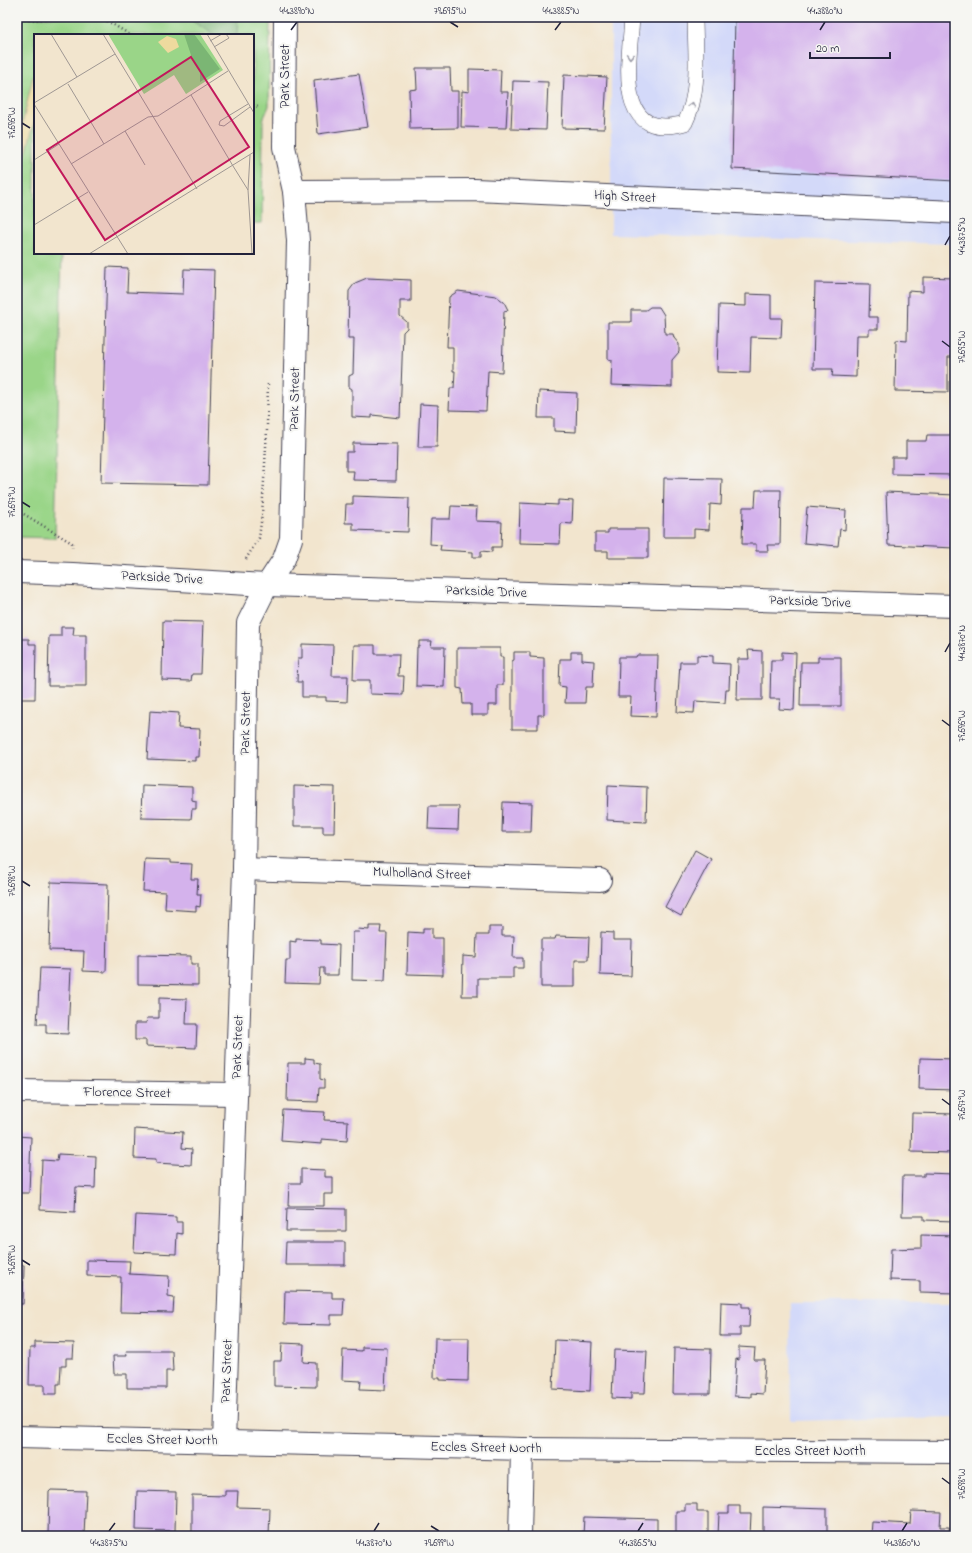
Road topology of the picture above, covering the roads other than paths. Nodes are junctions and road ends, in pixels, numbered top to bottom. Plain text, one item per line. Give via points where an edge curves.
1 (285, 17) edge
2 (632, 17) edge
3 (696, 17) edge
4 (294, 191) junction
5 (955, 212) edge
6 (17, 572) edge
7 (267, 585) junction
8 (955, 606) edge
9 (244, 869) junction
10 (600, 880) dead end
11 (17, 1091) edge
12 (236, 1094) junction
13 (17, 1437) edge
14 (224, 1442) junction
15 (522, 1449) junction
16 (955, 1452) edge
17 (520, 1536) edge

1 - 4 street, Park Street via 284,147
2 -> 3 lane via 629,95 635,111 646,121 658,126 685,122 691,112 694,94
4 - 5 street, High Street via 475,190
4 - 7 street, Park Street via 298,242 291,539 284,559
6 - 7 street, Parkside Drive
7 - 8 street, Parkside Drive
7 - 9 street, Park Street via 248,623
9 - 10 street, Mulholland Street
9 - 12 street, Park Street
11 - 12 street, Florence Street
12 - 14 street, Park Street
13 - 14 street, Eccles Street North
14 - 15 street, Eccles Street North
15 - 16 street, Eccles Street North
15 - 17 street

